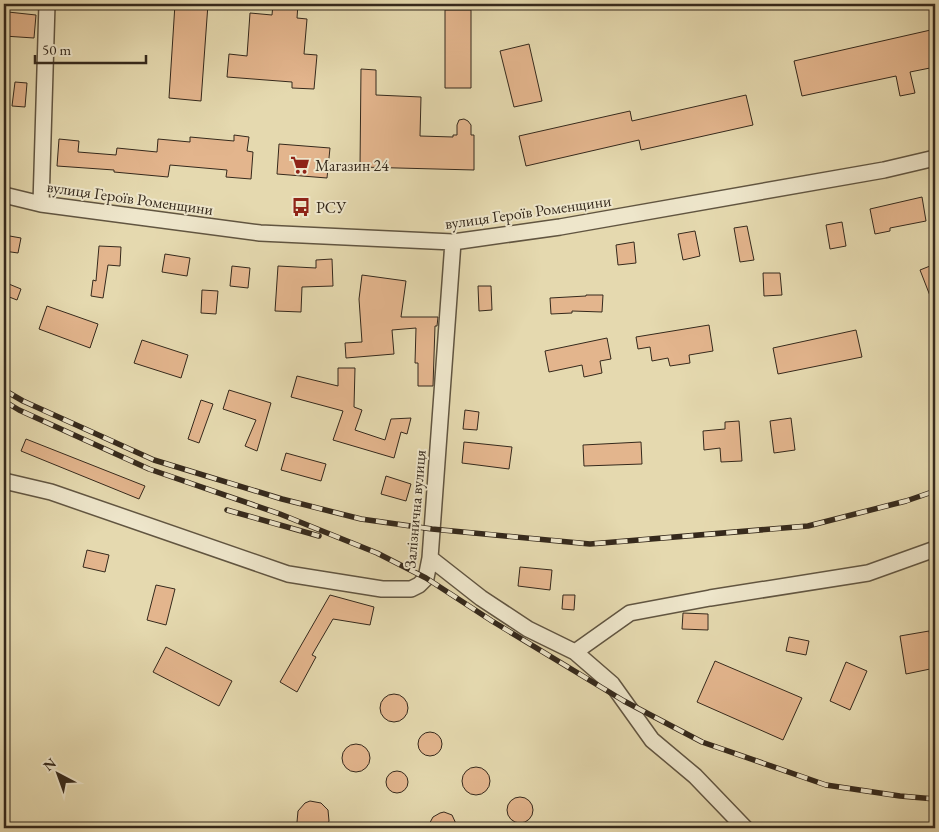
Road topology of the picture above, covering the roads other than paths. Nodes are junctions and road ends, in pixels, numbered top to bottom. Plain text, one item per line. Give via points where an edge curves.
1 (47, 4) edge
2 (935, 158) edge
3 (4, 195) edge
4 (41, 204) junction
5 (453, 242) junction
6 (4, 481) edge
7 (935, 549) edge
8 (430, 558) junction
9 (575, 652) junction
10 (745, 828) edge

1 - 4 street
2 - 5 street, вулиця Героїв Роменщини via 560,228
3 - 4 street, вулиця Героїв Роменщини
4 - 5 street, вулиця Героїв Роменщини via 260,233
5 - 8 street, Залізнична вулиця
6 - 8 street, Залізнична вулиця via 51,492 288,574 382,589 411,589 426,578
7 - 9 street via 868,573 630,613
8 - 9 street via 528,629
9 - 10 street via 612,684 652,740 695,776

